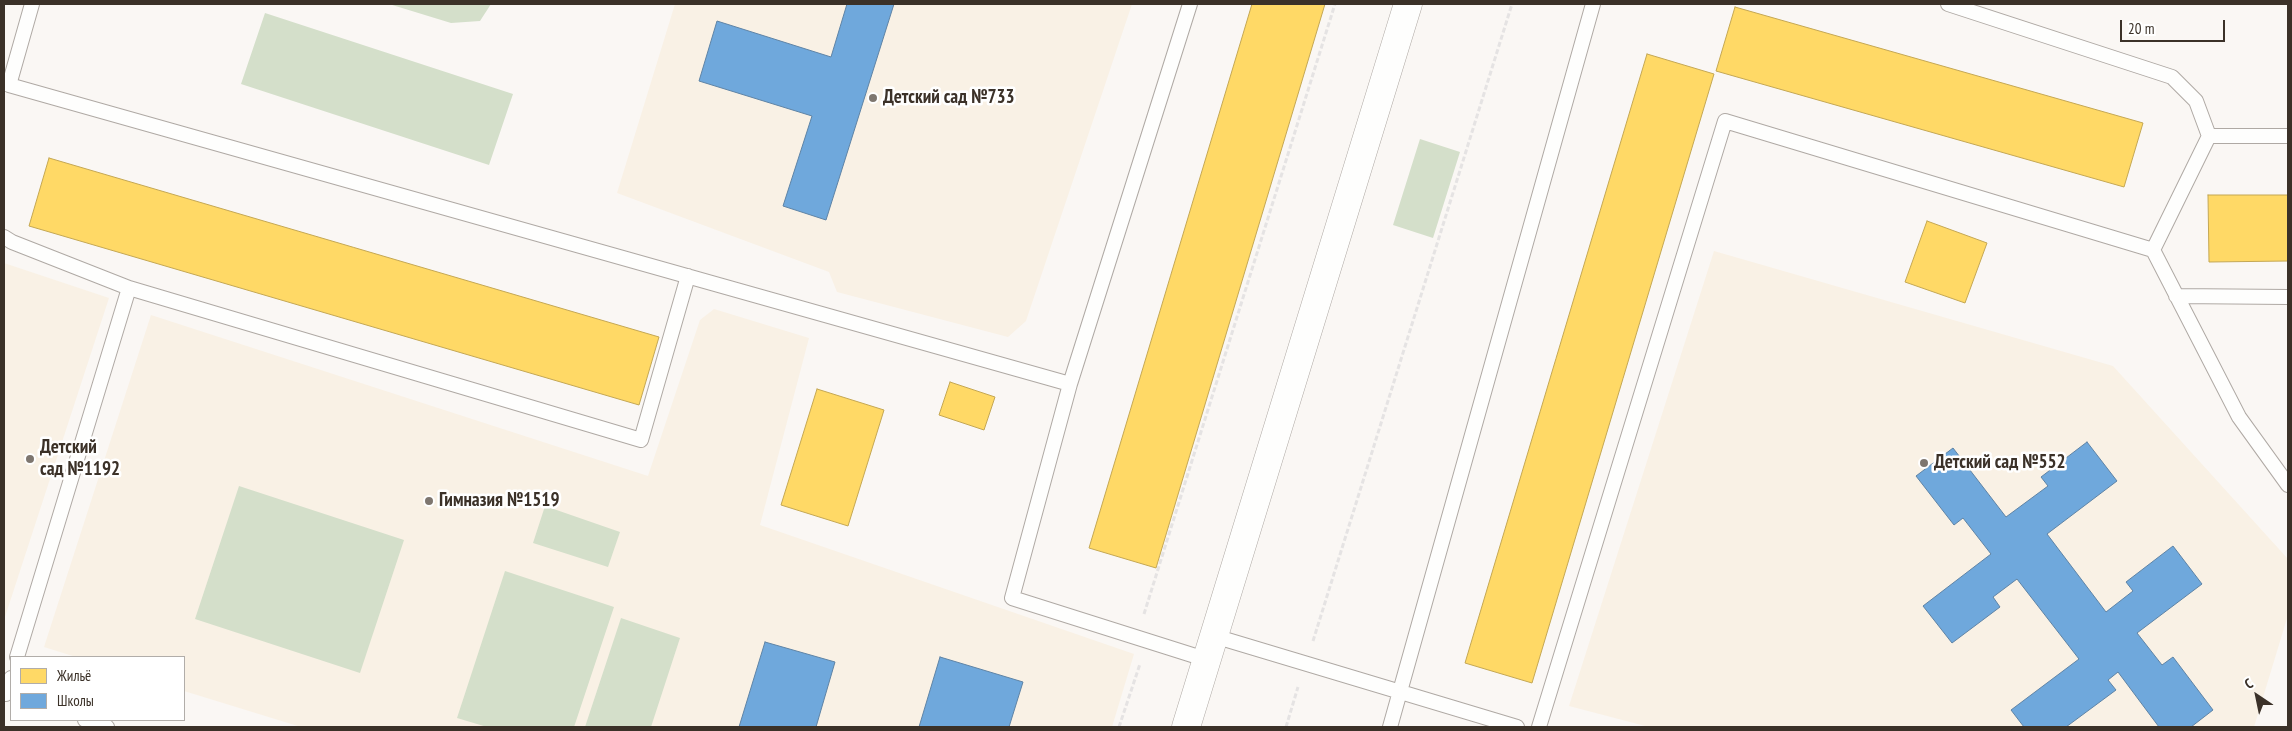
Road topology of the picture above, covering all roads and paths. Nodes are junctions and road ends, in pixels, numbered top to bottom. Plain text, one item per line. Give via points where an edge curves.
1 (32, 4) edge
2 (1190, 4) edge
3 (1335, 4) edge
4 (1408, 4) edge
5 (1512, 4) edge
6 (1593, 4) edge
7 (1948, 4) edge
8 (2209, 136) junction
9 (2288, 136) edge
10 (4, 237) edge
11 (2153, 250) junction
12 (688, 276) junction
13 (129, 288) junction
14 (2176, 296) junction
15 (2288, 297) edge
16 (1070, 384) junction
17 (2288, 484) edge
18 (1142, 640) junction
19 (1211, 648) junction
20 (18, 656) edge
21 (1306, 663) junction
22 (1400, 692) junction
23 (88, 721) edge
24 (107, 727) edge
25 (1119, 727) edge
26 (1186, 727) edge
27 (1286, 727) edge
28 (1390, 727) edge
29 (1517, 727) edge
30 (1539, 727) edge

1 - 12 lane via 9,85
2 - 16 lane
3 - 18 path
4 - 19 street
5 - 21 path
6 - 22 lane
7 - 8 lane via 2172,78 2196,100
8 - 9 lane
8 - 11 lane
10 - 13 lane
11 - 14 lane
11 - 30 lane via 1725,121
12 - 13 lane via 641,440
12 - 16 lane
13 - 20 lane
14 - 15 lane
14 - 17 lane via 2239,417
16 - 18 lane via 1012,598
18 - 19 lane
18 - 25 path
19 - 21 lane
19 - 26 street
21 - 22 lane
21 - 27 path
22 - 28 lane
22 - 29 lane
23 - 24 lane

